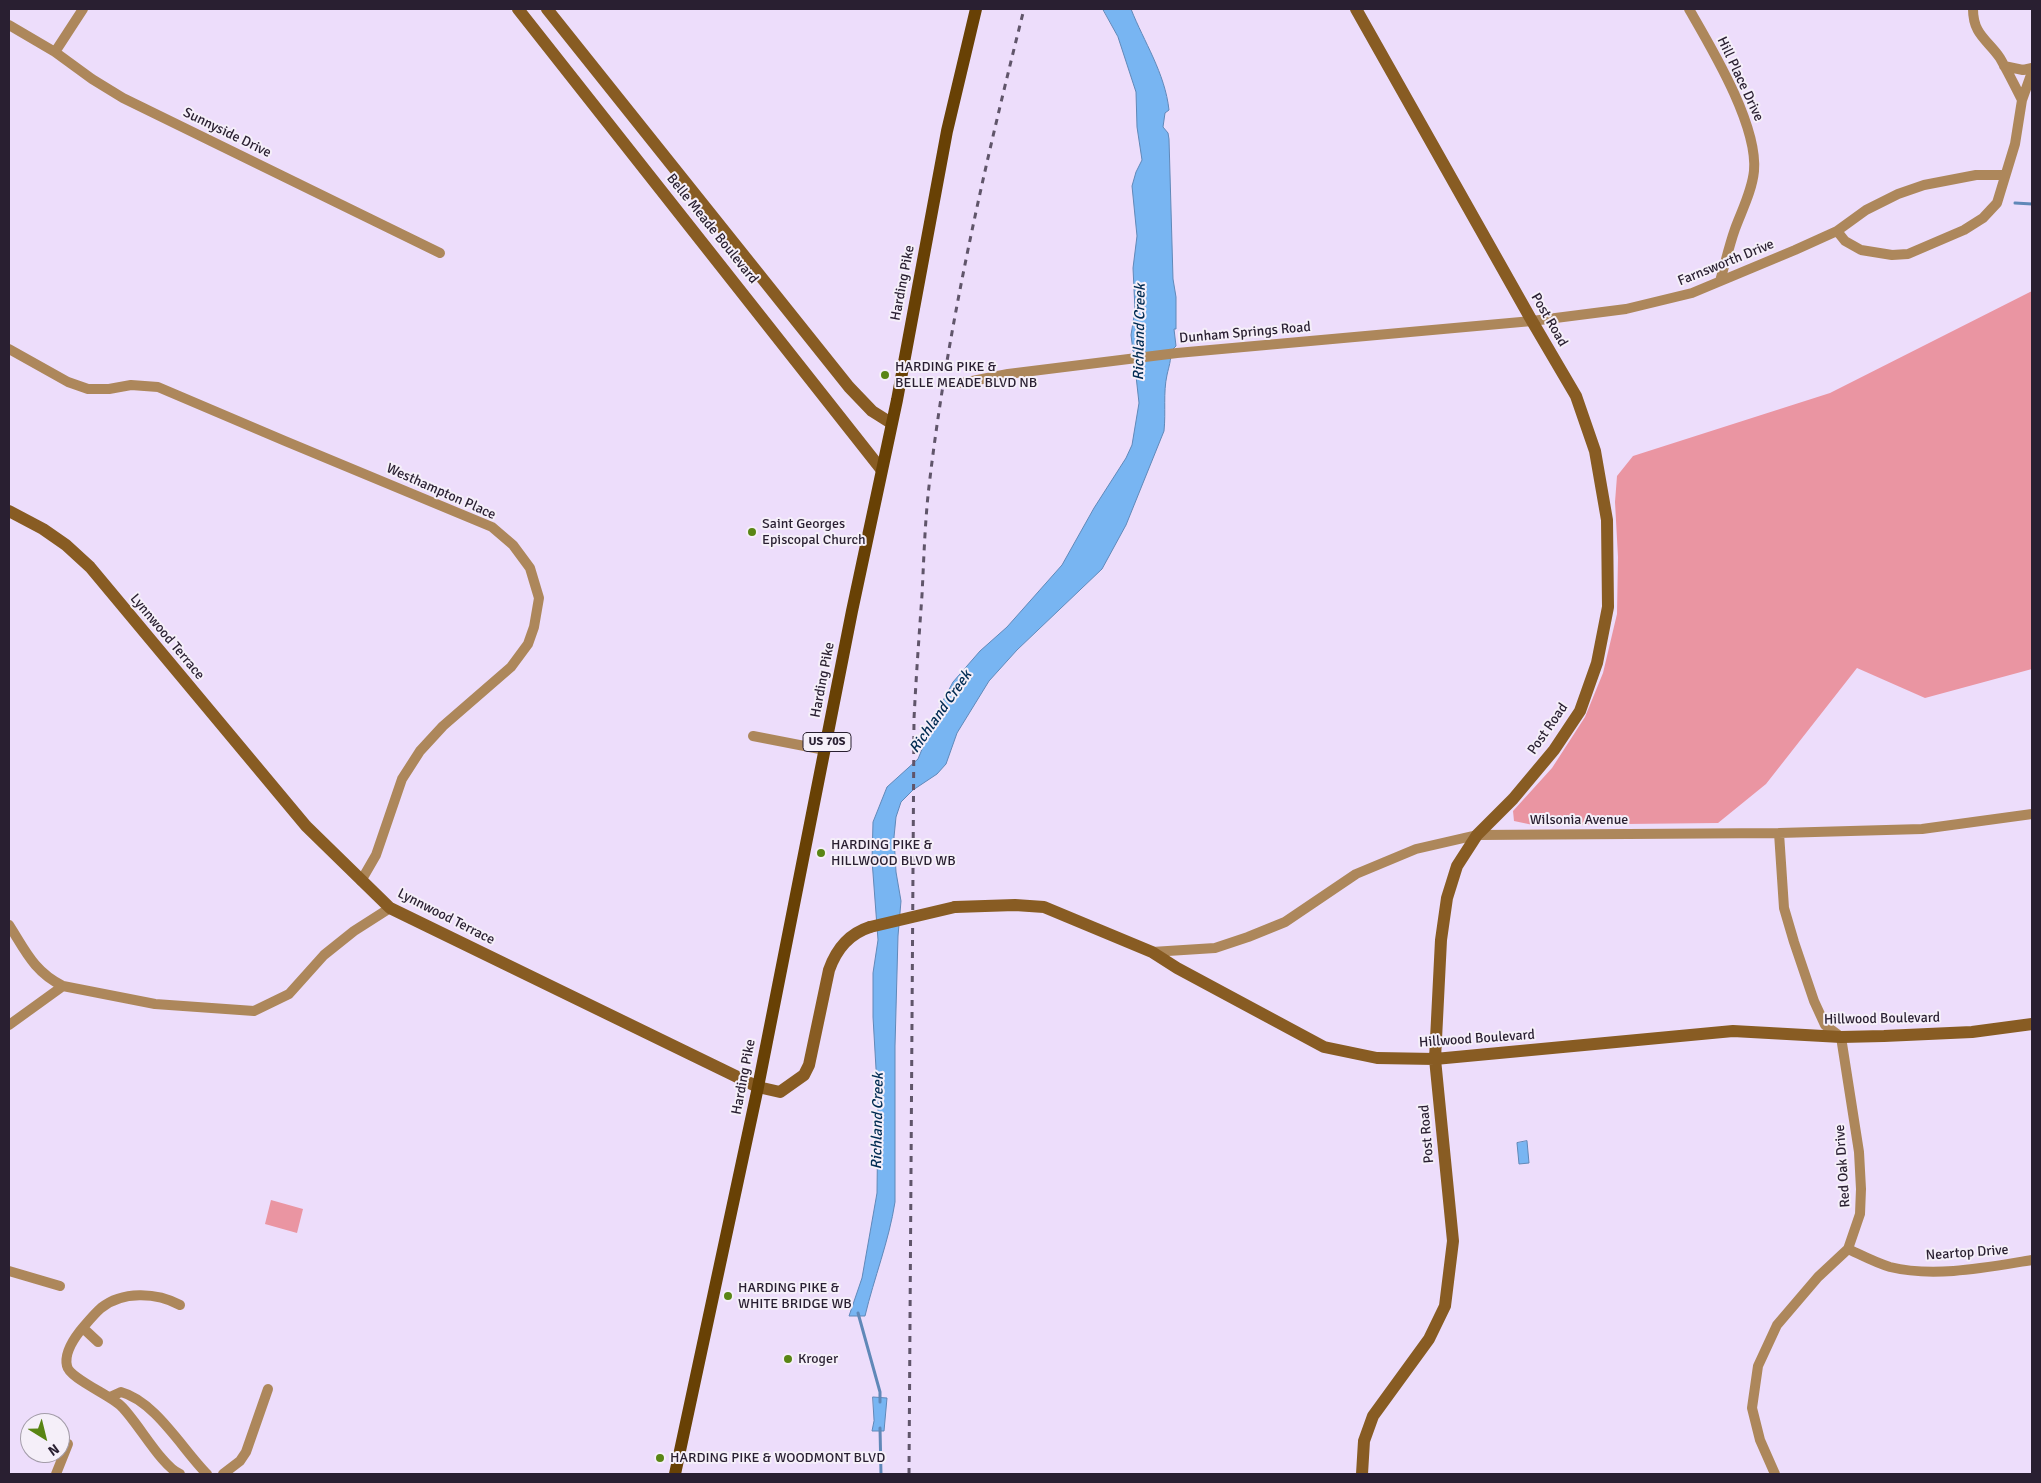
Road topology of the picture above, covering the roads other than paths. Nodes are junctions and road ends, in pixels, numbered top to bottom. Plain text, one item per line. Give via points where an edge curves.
1 (83, 9) edge
2 (518, 9) edge
3 (547, 9) edge
4 (976, 9) edge
5 (1356, 9) edge
6 (1689, 9) edge
7 (1972, 9) edge
8 (9, 25) edge
9 (55, 52) junction
10 (2004, 66) junction
11 (2032, 68) edge
12 (2032, 72) edge
13 (2022, 100) junction
14 (677, 173) junction
15 (2005, 175) junction
16 (659, 187) junction
17 (1837, 231) junction
18 (440, 254) dead end
19 (757, 272) junction
20 (1720, 281) junction
21 (738, 286) junction
22 (1532, 321) junction
23 (810, 340) junction
24 (9, 349) edge
25 (792, 354) junction
26 (962, 383) dead end
27 (891, 423) junction
28 (881, 469) junction
29 (9, 511) edge
30 (753, 736) dead end
31 (825, 750) junction
32 (2032, 814) edge
33 (1779, 833) junction
34 (1477, 834) junction
35 (362, 881) junction
36 (390, 908) junction
37 (9, 925) edge
38 (870, 927) joint
39 (1152, 952) junction
40 (63, 986) junction
41 (2032, 1024) edge
42 (9, 1025) edge
43 (1841, 1037) junction
44 (1435, 1059) junction
45 (758, 1087) junction
46 (1848, 1249) junction
47 (2032, 1260) edge
48 (9, 1271) edge
49 (60, 1286) dead end
50 (180, 1305) dead end
51 (83, 1328) junction
52 (98, 1342) dead end
53 (268, 1390) dead end
54 (110, 1396) junction
55 (180, 1474) edge
56 (207, 1474) edge
57 (223, 1474) edge
58 (676, 1474) edge
59 (1362, 1474) edge
60 (1776, 1474) edge

1 - 9 street
2 - 16 street, Belle Meade Boulevard
3 - 14 street, Belle Meade Boulevard
4 - 27 main road, Harding Pike / US 70S via 947,131
5 - 22 street, Post Road
6 - 20 street, Hill Place Drive via 1742,111 1751,138 1754,170
7 - 10 street via 1976,29
8 - 9 street, Sunnyside Drive
9 - 18 street, Sunnyside Drive via 123,98
10 - 11 street via 2023,70
10 - 13 street
12 - 13 street
13 - 15 street via 2018,134
14 - 16 street
14 - 19 street, Belle Meade Boulevard
15 - 17 street, Farnsworth Drive via 1984,174 1924,185 1866,210
15 - 17 street via 1997,203 1983,218 1964,230 1908,254 1861,250
16 - 21 street, Belle Meade Boulevard
17 - 20 street, Farnsworth Drive
19 - 21 street
19 - 23 street, Belle Meade Boulevard
20 - 22 street, Farnsworth Drive via 1692,294 1624,310
21 - 25 street, Belle Meade Boulevard
22 - 26 street, Dunham Springs Road via 1177,353 1008,374
22 - 34 street, Post Road via 1576,396 1595,452 1607,520 1608,608 1597,662 1580,711 1554,750 1519,792
23 - 25 street
23 - 27 street, Belle Meade Boulevard via 866,405
24 - 35 street, Westhampton Place via 68,382 88,389 158,386 492,527 530,568 538,598 528,644 511,667 443,726 420,751 402,779 376,856
25 - 28 street, Belle Meade Boulevard
27 - 28 main road, Harding Pike / US 70S
28 - 31 main road, Harding Pike / US 70S
29 - 35 street, Lynnwood Terrace via 66,545 90,568 306,826
30 - 31 street
31 - 45 main road, Harding Pike / US 70S
32 - 33 street, Wilsonia Avenue via 1933,828
33 - 34 street, Wilsonia Avenue
33 - 43 street via 1784,908 1794,942 1825,1025
34 - 39 street, Wilsonia Avenue via 1416,849 1363,871 1285,922 1248,937 1216,948
34 - 44 street, Post Road via 1457,866 1447,898 1440,940
35 - 36 street, Lynnwood Terrace
36 - 40 street via 324,955 289,994 254,1011 156,1004
36 - 45 street, Lynnwood Terrace
37 - 40 street via 26,956
38 - 39 street, Hillwood Boulevard, bridge via 955,907 1014,904 1044,908
38 - 45 street, Lynnwood Terrace via 848,939 834,958 804,1075 780,1092
39 - 44 street, Hillwood Boulevard via 1324,1047 1377,1058
40 - 42 street
41 - 43 street, Hillwood Boulevard via 1963,1032
43 - 44 street, Hillwood Boulevard via 1734,1031
43 - 46 street, Red Oak Drive via 1859,1152 1861,1189 1860,1214
44 - 59 street, Post Road via 1453,1241 1445,1306 1429,1339 1373,1416 1364,1441
45 - 58 main road, Harding Pike / US 70S
46 - 47 street, Neartop Drive via 1890,1267 1933,1272
46 - 60 street, Red Oak Drive via 1818,1277 1777,1325 1758,1366 1752,1408 1760,1440
48 - 49 street
50 - 51 street via 158,1297 127,1296 101,1308
51 - 52 street
51 - 54 street via 68,1353 68,1369 74,1376
53 - 57 street via 246,1452
54 - 55 street via 168,1465
54 - 56 street via 125,1393 146,1406

